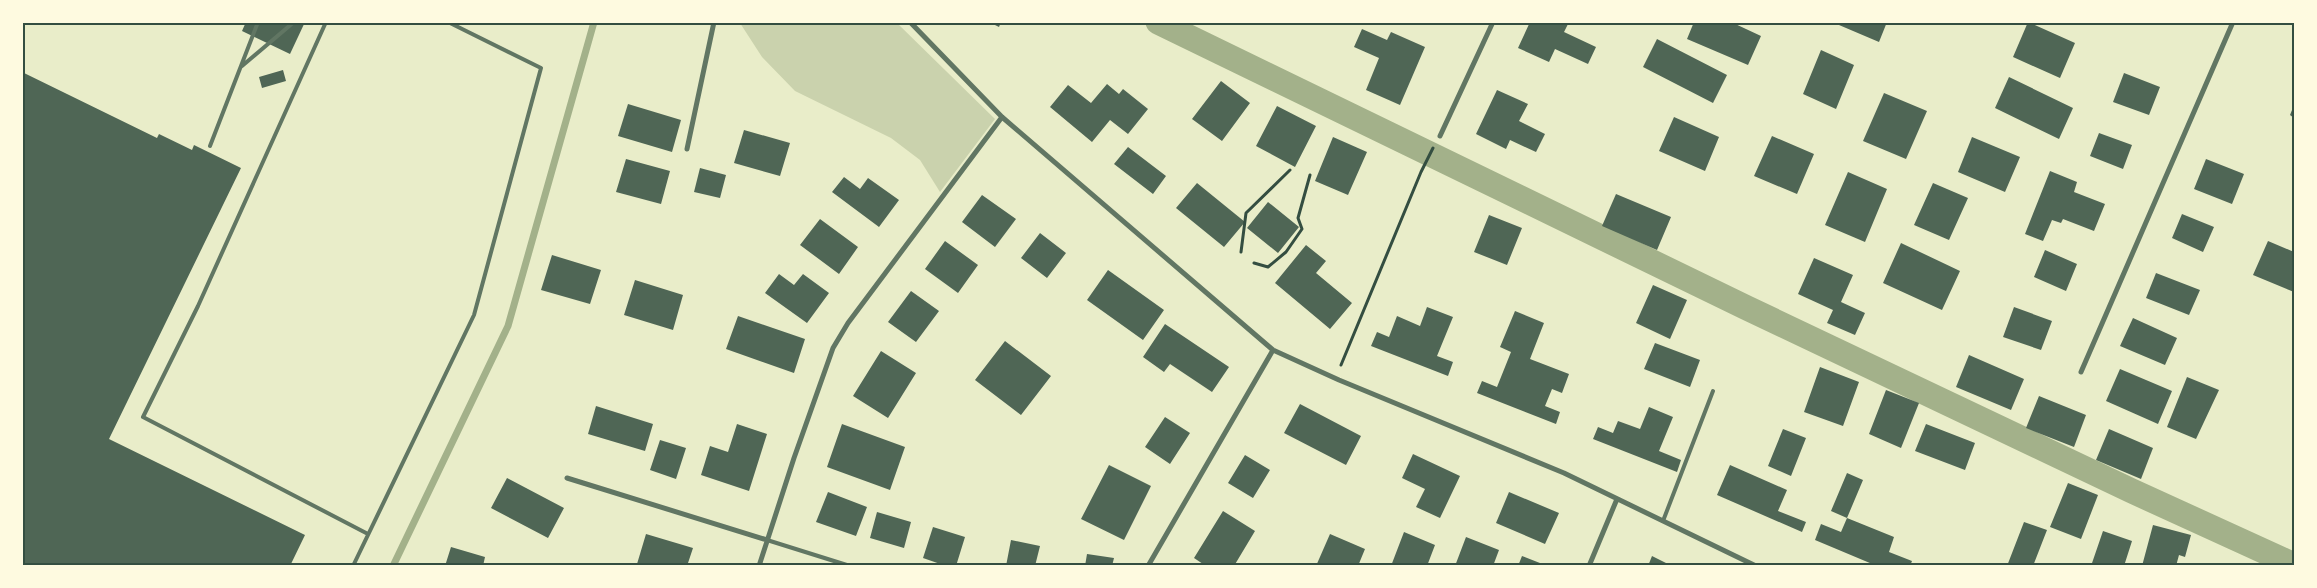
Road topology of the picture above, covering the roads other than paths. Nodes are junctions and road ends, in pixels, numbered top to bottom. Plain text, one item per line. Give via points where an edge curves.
1 (258, 22) edge
2 (294, 22) edge
3 (326, 22) edge
4 (448, 22) edge
5 (714, 22) edge
6 (910, 22) edge
7 (919, 22) edge
8 (1493, 22) edge
9 (2233, 22) edge
10 (921, 32) junction
11 (240, 67) junction
12 (1002, 117) junction
13 (1440, 136) road end
14 (210, 146) dead end
15 (688, 149) dead end
16 (1273, 350) junction
17 (2081, 372) dead end
18 (1713, 391) dead end
19 (567, 478) dead end
20 (1617, 499) junction
21 (1663, 521) junction
22 (368, 534) junction
23 (767, 540) junction
24 (353, 566) edge
25 (760, 566) edge
26 (850, 566) edge
27 (1148, 566) edge
28 (1589, 566) edge
29 (1756, 566) edge

1 - 11 lane
2 - 11 lane
3 - 22 lane via 198,306 143,417
4 - 22 lane via 541,68 474,315
5 - 15 street
6 - 10 street
7 - 10 street
8 - 13 street
9 - 17 street
10 - 12 street
11 - 14 lane
12 - 16 street
12 - 23 street via 848,323 833,348
16 - 20 street
16 - 27 street
18 - 21 lane
19 - 23 street
20 - 21 street
20 - 28 street
21 - 29 street
22 - 24 lane
23 - 25 street
23 - 26 lane

